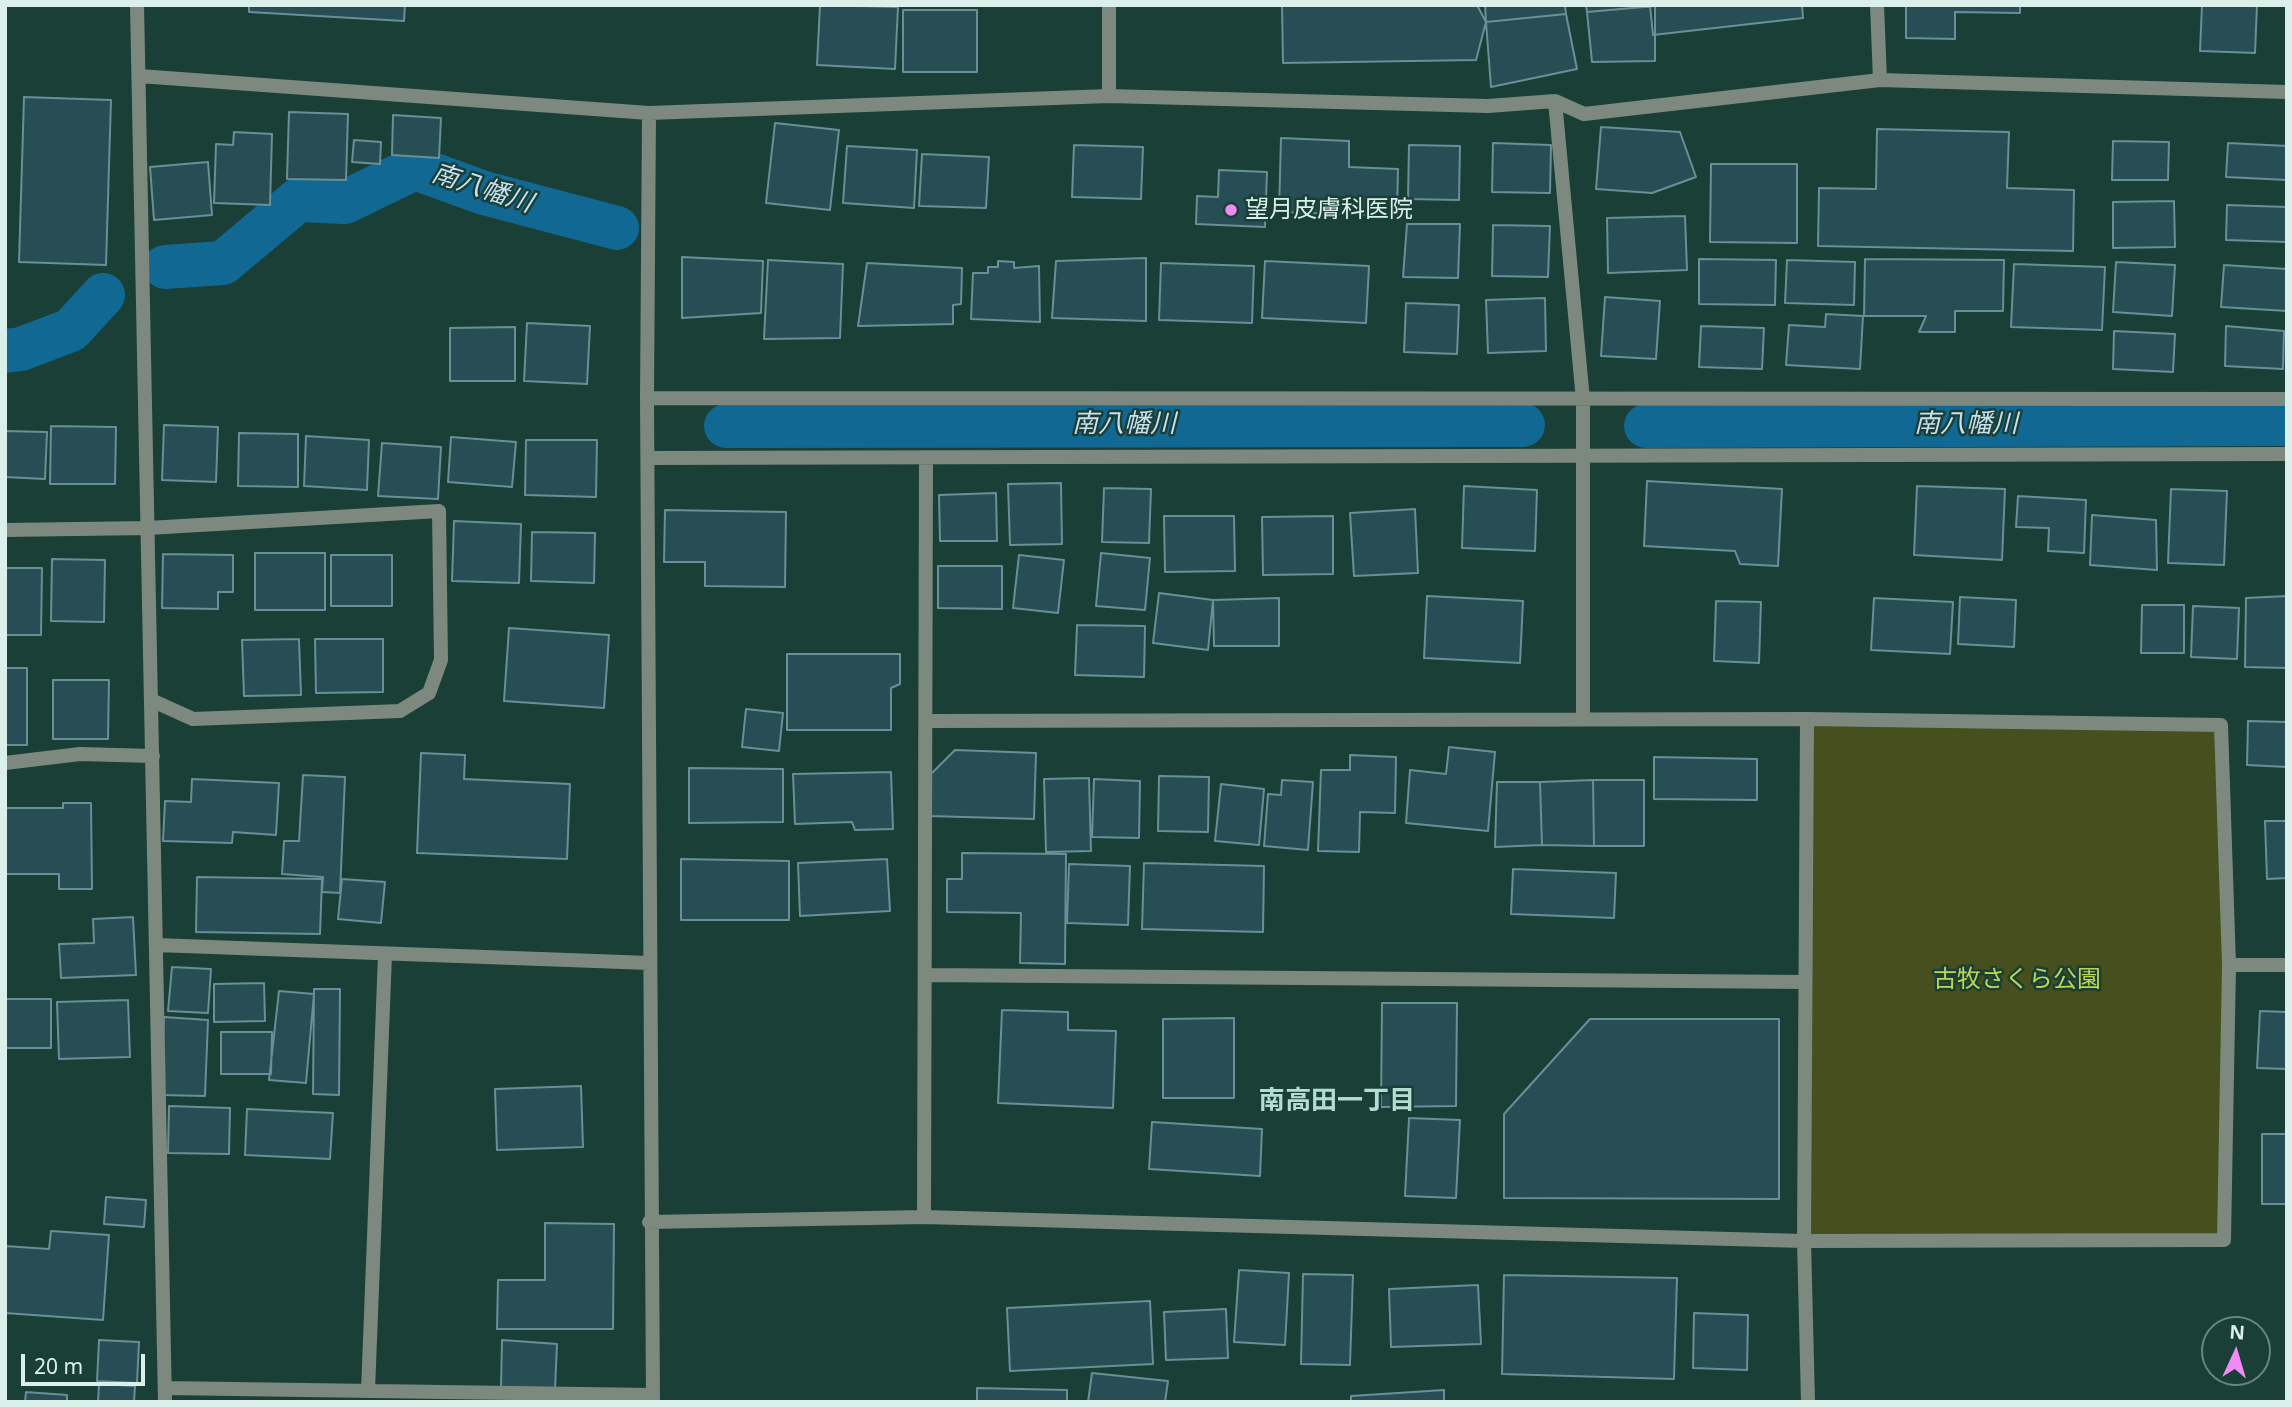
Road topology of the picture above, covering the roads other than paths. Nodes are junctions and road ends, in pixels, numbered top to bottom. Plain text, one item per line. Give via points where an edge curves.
1 (137, 5) edge
2 (1109, 5) edge
3 (1877, 5) edge
4 (139, 76) junction
5 (1880, 80) junction
6 (2287, 92) edge
7 (1109, 96) junction
8 (1555, 101) junction
9 (649, 113) junction
10 (647, 398) junction
11 (2287, 399) edge
12 (1583, 400) junction
13 (2287, 454) edge
14 (1584, 456) junction
15 (648, 458) junction
16 (926, 459) junction
17 (148, 528) junction
18 (5, 530) edge
19 (151, 700) junction
20 (1583, 719) junction
21 (1807, 719) junction
22 (926, 721) junction
23 (153, 756) junction
24 (5, 763) edge
25 (156, 945) junction
26 (385, 955) junction
27 (650, 963) junction
28 (2229, 965) junction
29 (2287, 965) edge
30 (925, 975) junction
31 (1805, 982) junction
32 (924, 1217) junction
33 (649, 1222) junction
34 (1804, 1241) junction
35 (368, 1391) junction
36 (165, 1395) edge
37 (652, 1398) edge
38 (1808, 1402) edge

1 - 4 street
2 - 7 street
3 - 5 street
4 - 9 street
4 - 17 street
5 - 6 street
5 - 8 street via 1584,114
7 - 8 street via 1488,106
7 - 9 street
8 - 12 street
9 - 10 street
10 - 12 street
10 - 15 street
11 - 12 street
12 - 14 street
13 - 14 street
14 - 16 street
14 - 20 street
15 - 16 street
15 - 27 street
16 - 22 street
17 - 18 street
17 - 19 street
17 - 19 street via 439,510 441,660 429,693 400,711 192,719
19 - 23 street
20 - 21 street
20 - 22 street
21 - 28 street via 2221,725
21 - 31 street
22 - 30 street
23 - 24 street via 79,754
23 - 25 street
25 - 26 street
25 - 36 street
26 - 27 street
26 - 35 street
27 - 33 street
28 - 29 street
28 - 34 street via 2224,1240
30 - 31 street
30 - 32 street
31 - 34 street
32 - 33 street
32 - 34 street
33 - 37 street
34 - 38 street
35 - 36 street
35 - 37 street

